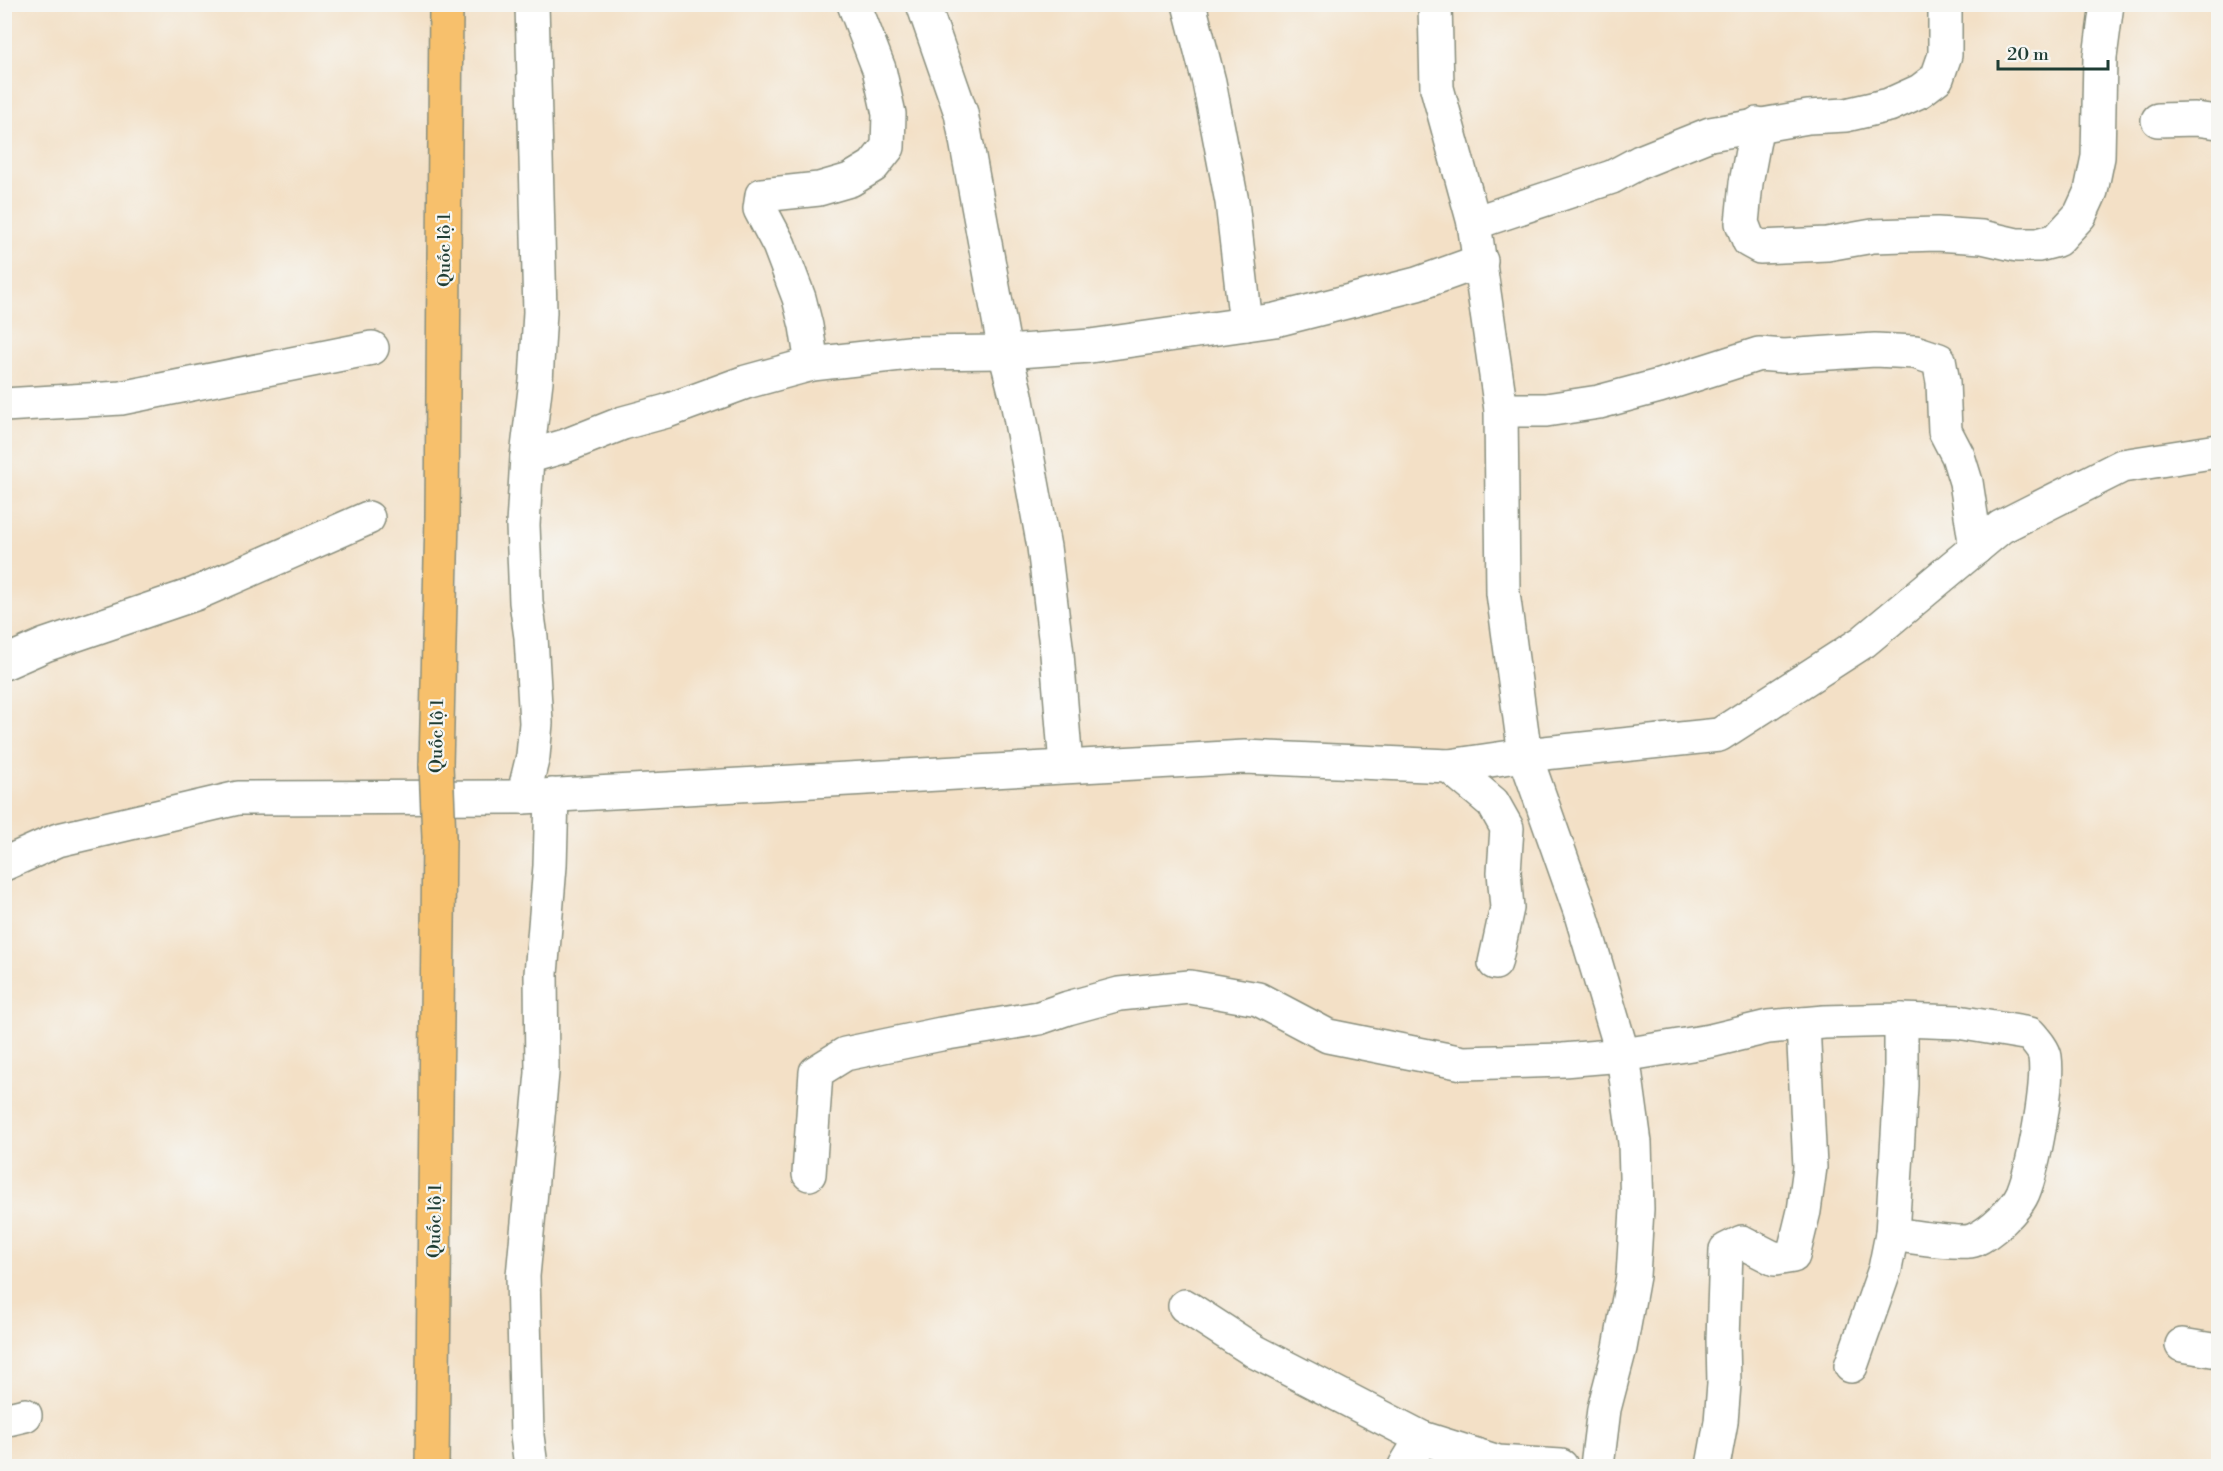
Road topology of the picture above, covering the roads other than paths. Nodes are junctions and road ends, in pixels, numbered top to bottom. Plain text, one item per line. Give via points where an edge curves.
1 (446, 4) edge
2 (532, 4) edge
3 (854, 4) edge
4 (923, 4) edge
5 (1189, 4) edge
6 (1435, 4) edge
7 (1945, 4) edge
8 (2107, 4) edge
9 (2157, 120) dead end
10 (2218, 122) edge
11 (1758, 124) junction
12 (1474, 223) junction
13 (1481, 261) junction
14 (1246, 324) junction
15 (372, 348) dead end
16 (1005, 352) junction
17 (812, 364) junction
18 (4, 405) edge
19 (1501, 410) junction
20 (2218, 451) edge
21 (527, 457) junction
22 (368, 518) dead end
23 (1976, 548) junction
24 (4, 663) edge
25 (1525, 754) junction
26 (1066, 766) junction
27 (1449, 766) junction
28 (537, 796) junction
29 (4, 864) edge
30 (1495, 963) dead end
31 (1901, 1020) junction
32 (1803, 1024) junction
33 (1623, 1055) junction
34 (809, 1174) dead end
35 (1892, 1234) junction
36 (1185, 1306) dead end
37 (2182, 1345) dead end
38 (2218, 1351) edge
39 (1851, 1366) dead end
40 (1422, 1438) junction
41 (432, 1467) edge
42 (531, 1467) edge
43 (1405, 1467) edge
44 (1561, 1467) edge
45 (1597, 1467) edge
46 (1713, 1467) edge

1 - 41 highway, Quốc lộ 1, bridge
2 - 21 street via 540,312
3 - 17 street via 879,69 889,114 888,147 873,166 849,180 819,189 762,195 760,209 799,298
4 - 16 street via 961,113
5 - 14 street via 1232,202
6 - 12 street via 1437,88
7 - 11 street via 1945,55 1937,78 1920,91 1888,105 1846,115
8 - 11 street via 2100,57 2097,157 2091,191 2080,215 2057,240 2017,245 1982,237 1937,234 1760,247 1749,241 1742,223
9 - 10 street via 2195,118
11 - 12 street via 1710,134 1612,177
12 - 13 street
13 - 14 street via 1407,286 1285,318
13 - 19 street
14 - 16 street via 1090,346
15 - 18 street via 121,398
16 - 17 street via 909,353
16 - 26 street via 1044,548 1058,654
17 - 21 street via 746,382
19 - 23 street via 1546,410 1599,402 1760,354 1915,352 1939,360 1945,431 1966,482
19 - 25 street via 1503,593
20 - 23 street via 2122,466 2001,527
21 - 28 street via 524,565 536,723 533,756
22 - 24 street via 195,594
23 - 25 street via 1863,642 1719,735
25 - 27 street
25 - 33 street via 1580,911
26 - 27 street via 1245,757
26 - 28 street
27 - 30 street via 1493,803 1507,828 1504,872 1508,908
28 - 29 street via 238,798 58,840
28 - 42 street via 550,866 541,974 542,1073 523,1276
31 - 32 street
31 - 35 street
31 - 35 street via 1958,1022 2030,1034 2045,1055 2033,1155 2023,1194 2004,1219 1973,1241
32 - 33 street
32 - 46 street via 1810,1167 1804,1211 1793,1256 1775,1259 1742,1242 1726,1250 1724,1384
33 - 34 street via 1463,1063 1328,1036 1258,999 1190,987 1119,994 1039,1018 845,1054 816,1072
33 - 45 street via 1635,1143 1633,1276 1604,1409
35 - 39 street via 1885,1269
36 - 40 street via 1256,1352
37 - 38 street
40 - 43 street
40 - 44 street via 1498,1462

